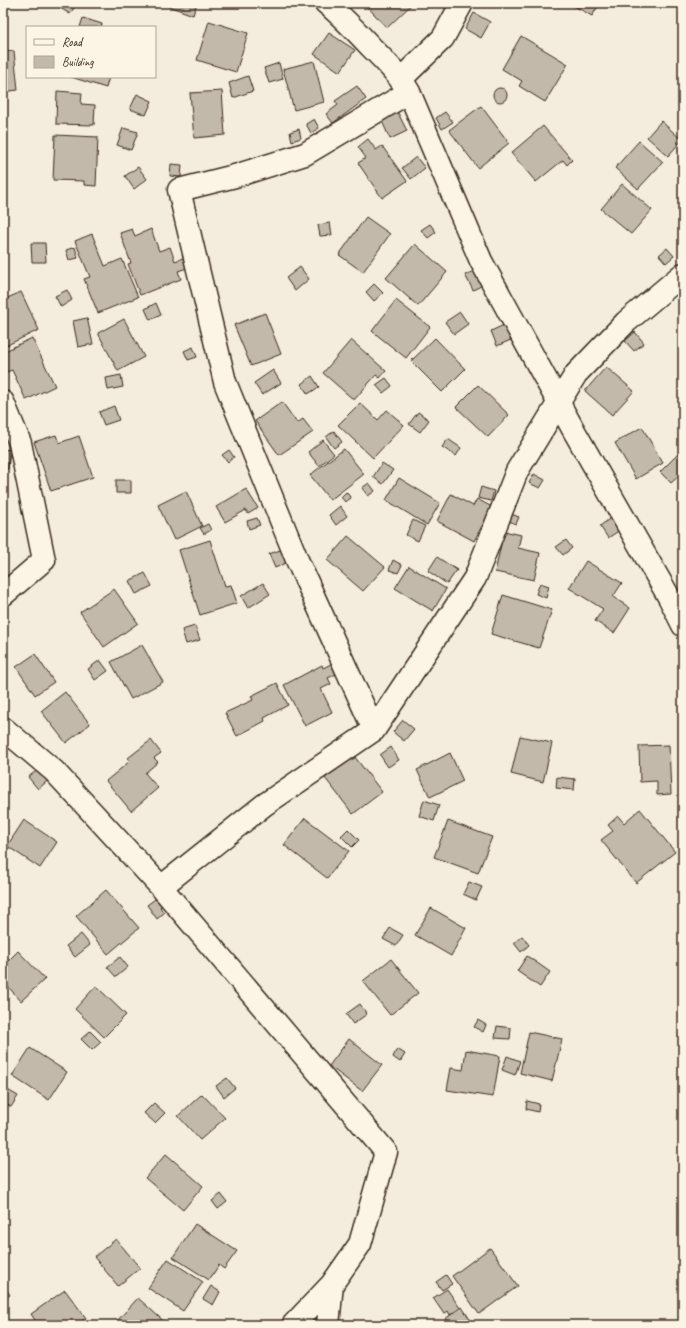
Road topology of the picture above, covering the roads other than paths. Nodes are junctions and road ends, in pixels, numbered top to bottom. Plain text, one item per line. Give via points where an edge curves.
1 (326, 3) edge
2 (462, 3) edge
3 (405, 85) junction
4 (683, 274) edge
5 (3, 402) edge
6 (559, 403) junction
7 (3, 595) edge
8 (676, 597) edge
9 (683, 625) edge
10 (3, 728) edge
11 (374, 730) junction
12 (161, 887) junction
13 (332, 1284) junction
14 (293, 1325) edge
15 (328, 1325) edge

1 - 3 street via 342,16
2 - 3 street via 443,38
3 - 6 street via 481,261
3 - 11 street via 304,154 235,176 179,190 225,382 298,562
4 - 6 street via 626,322 576,374
5 - 7 street via 20,443 44,560
6 - 8 street
6 - 11 street via 517,471 475,578
8 - 9 street
10 - 12 street via 54,771
11 - 12 street via 264,805
12 - 13 street via 386,1152 360,1244
13 - 14 street
13 - 15 street

